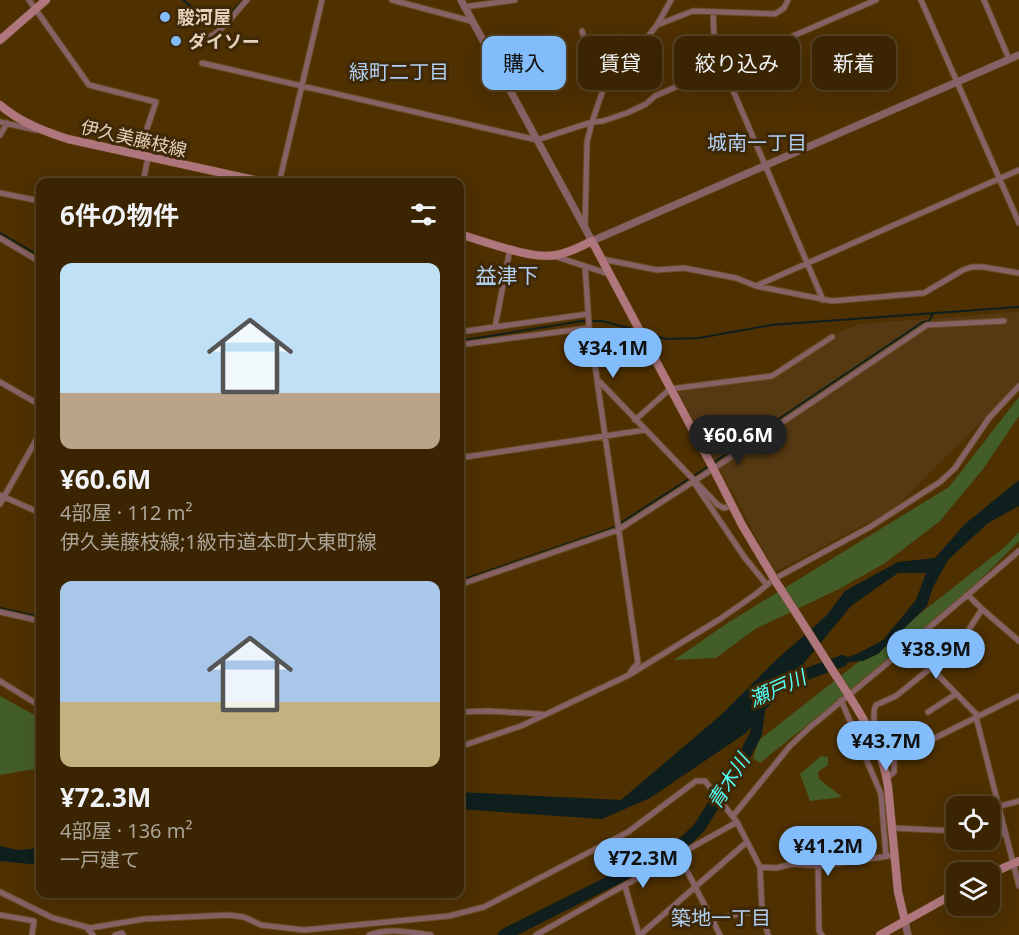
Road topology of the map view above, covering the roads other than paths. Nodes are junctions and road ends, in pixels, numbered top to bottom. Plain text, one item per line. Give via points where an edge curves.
1 (29, 0) edge
2 (46, 0) edge
3 (247, 0) edge
4 (322, 0) edge
5 (392, 0) edge
6 (515, 0) edge
7 (671, 0) edge
8 (788, 0) edge
9 (876, 0) edge
10 (921, 0) edge
11 (984, 0) edge
12 (462, 4) edge
13 (35, 9) junction
14 (713, 13) junction
15 (471, 21) junction
16 (657, 25) junction
17 (582, 30) dead end
18 (584, 36) edge
19 (648, 36) edge
20 (714, 36) edge
21 (794, 36) edge
22 (206, 38) dead end
23 (0, 40) edge
24 (1019, 55) edge
25 (1009, 59) junction
26 (202, 63) dead end
27 (957, 82) junction
28 (302, 86) junction
29 (674, 88) edge
30 (604, 90) edge
31 (733, 90) edge
32 (0, 105) edge
33 (0, 122) edge
34 (592, 122) junction
35 (7, 123) junction
36 (43, 131) junction
37 (0, 135) edge
38 (537, 140) junction
39 (138, 155) junction
40 (148, 157) junction
41 (766, 165) junction
42 (1019, 170) edge
43 (144, 178) edge
44 (245, 178) edge
45 (280, 178) edge
46 (1000, 179) junction
47 (0, 193) edge
48 (36, 200) edge
49 (1019, 224) edge
50 (585, 230) junction
51 (464, 235) edge
52 (0, 238) edge
53 (592, 241) junction
54 (510, 249) junction
55 (554, 256) junction
56 (602, 259) junction
57 (36, 260) edge
58 (808, 263) junction
59 (585, 266) junction
60 (1019, 273) edge
61 (609, 274) junction
62 (756, 286) junction
63 (823, 300) junction
64 (588, 314) junction
65 (1004, 321) dead end
66 (495, 327) junction
67 (589, 327) junction
68 (464, 331) edge
69 (832, 337) dead end
70 (464, 344) edge
71 (597, 379) junction
72 (0, 382) edge
73 (1019, 386) edge
74 (670, 389) junction
75 (36, 403) edge
76 (635, 420) junction
77 (645, 430) junction
78 (604, 436) junction
79 (36, 440) edge
80 (464, 457) edge
81 (713, 469) junction
82 (694, 480) junction
83 (2, 496) edge
84 (0, 504) edge
85 (732, 506) junction
86 (36, 511) edge
87 (618, 530) junction
88 (1019, 550) edge
89 (774, 579) junction
90 (464, 583) edge
91 (767, 585) junction
92 (968, 595) junction
93 (982, 609) junction
94 (0, 612) edge
95 (36, 620) edge
96 (1019, 641) edge
97 (932, 669) junction
98 (629, 675) junction
99 (0, 681) edge
100 (848, 694) junction
101 (956, 694) junction
102 (1019, 696) edge
103 (842, 700) junction
104 (36, 704) edge
105 (464, 712) edge
106 (928, 712) dead end
107 (545, 713) junction
108 (977, 717) junction
109 (872, 732) junction
110 (464, 745) edge
111 (887, 778) junction
112 (997, 796) edge
113 (1019, 801) edge
114 (1000, 806) joint
115 (735, 819) junction
116 (892, 828) junction
117 (946, 830) edge
118 (1000, 834) edge
119 (1006, 834) junction
120 (747, 842) junction
121 (890, 855) junction
122 (1016, 861) edge
123 (667, 863) junction
124 (818, 866) junction
125 (760, 867) junction
126 (1000, 869) edge
127 (625, 886) junction
128 (695, 886) junction
129 (1019, 886) edge
130 (0, 891) edge
131 (946, 897) edge
132 (762, 909) junction
133 (0, 915) edge
134 (712, 919) junction
135 (905, 921) junction
136 (87, 928) junction
137 (32, 935) edge
138 (93, 935) edge
139 (115, 935) edge
140 (123, 935) edge
141 (369, 935) edge
142 (431, 935) edge
143 (536, 935) edge
144 (640, 935) edge
145 (720, 935) edge
146 (768, 935) edge
147 (822, 935) edge
148 (880, 935) edge
149 (908, 935) edge

1 - 13 street
2 - 13 main road
3 - 22 street via 219,31
4 - 28 street
5 - 15 street
6 - 12 street
7 - 16 street
8 - 14 street via 775,14
9 - 21 street
10 - 27 street
11 - 25 street
12 - 15 street
13 - 23 main road
13 - 39 street via 89,85 156,102
14 - 16 street via 693,11
14 - 20 street
15 - 38 street
16 - 19 street
17 - 18 street
24 - 25 street
25 - 27 street
26 - 28 street
27 - 41 street
27 - 46 street
28 - 38 street
28 - 45 street
29 - 34 street via 627,113
30 - 34 street
31 - 41 street
32 - 36 main road, 伊久美藤枝線
33 - 35 street
34 - 38 street
34 - 50 street via 587,142
35 - 36 street
35 - 37 street
36 - 39 main road, 伊久美藤枝線
38 - 50 street
39 - 40 main road, 伊久美藤枝線
40 - 43 street
40 - 44 main road, 伊久美藤枝線
41 - 53 street
41 - 58 street
42 - 46 street
46 - 49 street
46 - 58 street
47 - 48 street
50 - 53 street
51 - 54 main road
52 - 57 street
53 - 55 main road
53 - 56 main road
54 - 55 main road
54 - 66 street
55 - 59 street
56 - 61 main road
56 - 62 street via 657,270 684,268
58 - 62 street
58 - 63 street
59 - 61 street
59 - 64 street
60 - 63 street via 972,267 924,293
61 - 74 main road
62 - 63 street
64 - 66 street
64 - 67 street
65 - 81 street via 927,325
66 - 68 street
67 - 70 street
67 - 71 street
69 - 74 street via 772,376
71 - 76 street
71 - 78 street
72 - 75 street
73 - 89 street via 940,482
74 - 76 street
74 - 81 main road
76 - 77 street
77 - 78 street
77 - 82 street
78 - 80 street
78 - 87 street
79 - 83 street
81 - 82 street
81 - 85 main road, bridge
82 - 85 street via 718,505
82 - 87 street
82 - 91 street
83 - 84 street
83 - 86 street
85 - 89 main road, bridge
87 - 90 street
87 - 98 street via 638,663
88 - 92 street
89 - 91 street
89 - 100 main road
91 - 98 street
92 - 93 street
92 - 100 street
93 - 96 street
93 - 97 street via 959,645
94 - 95 street
97 - 101 street
97 - 109 street via 874,707
98 - 107 street
99 - 104 street
100 - 103 street
100 - 109 main road
101 - 106 street
101 - 108 street
102 - 108 street
103 - 115 street via 790,746
103 - 121 street via 881,794
105 - 107 street
107 - 110 street via 521,726
108 - 111 street via 929,741 919,742 908,736 894,746 894,772
108 - 112 street
109 - 111 main road
111 - 116 main road
113 - 114 street
114 - 119 street
115 - 120 street
115 - 123 street
115 - 136 street via 705,781 696,781 628,832 484,907 456,915 303,930 261,925 228,915 144,919
116 - 117 street
116 - 121 main road
118 - 119 street
119 - 122 street
120 - 125 street
120 - 128 street
121 - 124 street
121 - 135 main road
122 - 126 main road
122 - 129 street
123 - 127 street
123 - 128 street via 683,862
124 - 125 street
124 - 147 street
125 - 132 street
127 - 143 street
127 - 144 street
128 - 134 street
128 - 144 street
130 - 136 street via 53,918
131 - 135 main road
132 - 134 street
132 - 146 street
133 - 137 street via 34,921
134 - 145 street
135 - 148 main road
135 - 149 street
136 - 138 street
139 - 140 street
141 - 142 street via 398,931

